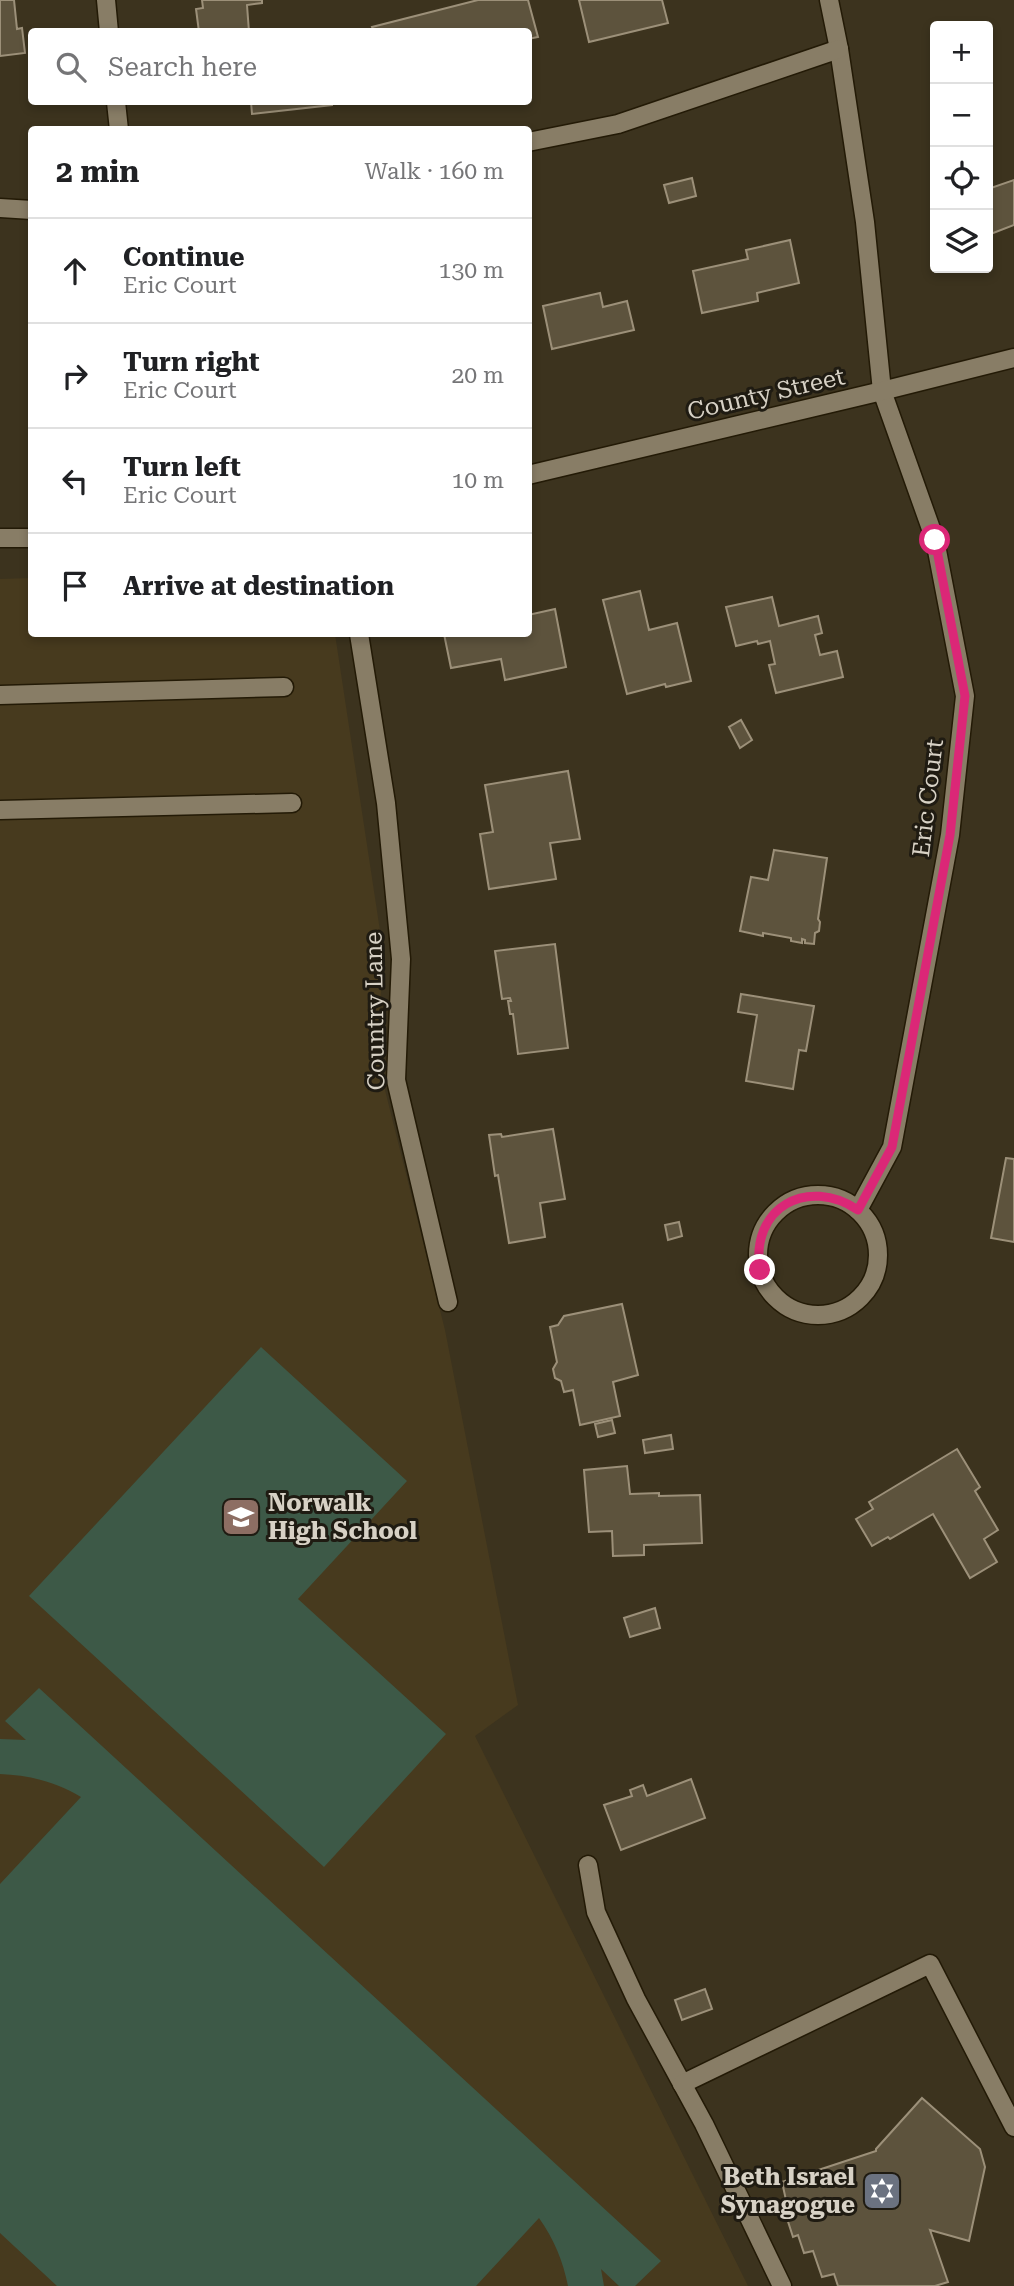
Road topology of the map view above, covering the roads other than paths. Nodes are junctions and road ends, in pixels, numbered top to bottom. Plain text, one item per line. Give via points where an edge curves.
1 (106, 0) edge
2 (829, 0) edge
3 (109, 28) edge
4 (839, 49) junction
5 (116, 105) edge
6 (119, 126) edge
7 (532, 141) edge
8 (0, 208) edge
9 (28, 210) edge
10 (1014, 358) edge
11 (882, 391) junction
12 (532, 474) edge
13 (0, 538) edge
14 (28, 538) edge
15 (359, 637) edge
16 (284, 687) dead end
17 (0, 695) edge
18 (292, 803) dead end
19 (0, 810) edge
20 (858, 1210) junction
21 (448, 1301) dead end
22 (588, 1865) dead end
23 (682, 2084) junction
24 (1014, 2127) edge
25 (782, 2286) edge

1 - 3 street
2 - 4 street, Eric Court
4 - 7 street via 618,124
4 - 11 street, Eric Court via 865,222
5 - 6 street
8 - 9 street
10 - 11 street, County Street
11 - 12 street, County Street
11 - 20 street, Eric Court via 935,540 965,696 950,835 892,1147
13 - 14 street
15 - 21 street, Country Lane via 386,803 401,959 396,1080
16 - 17 street
18 - 19 street
20 - 20 street via 838,1199 814,1195 792,1201 773,1216 761,1235 758,1259 764,1281 778,1300 798,1312 822,1315 844,1309 863,1295 875,1275 878,1251 872,1229
22 - 23 street via 596,1912
23 - 24 street via 930,1964
23 - 25 street

